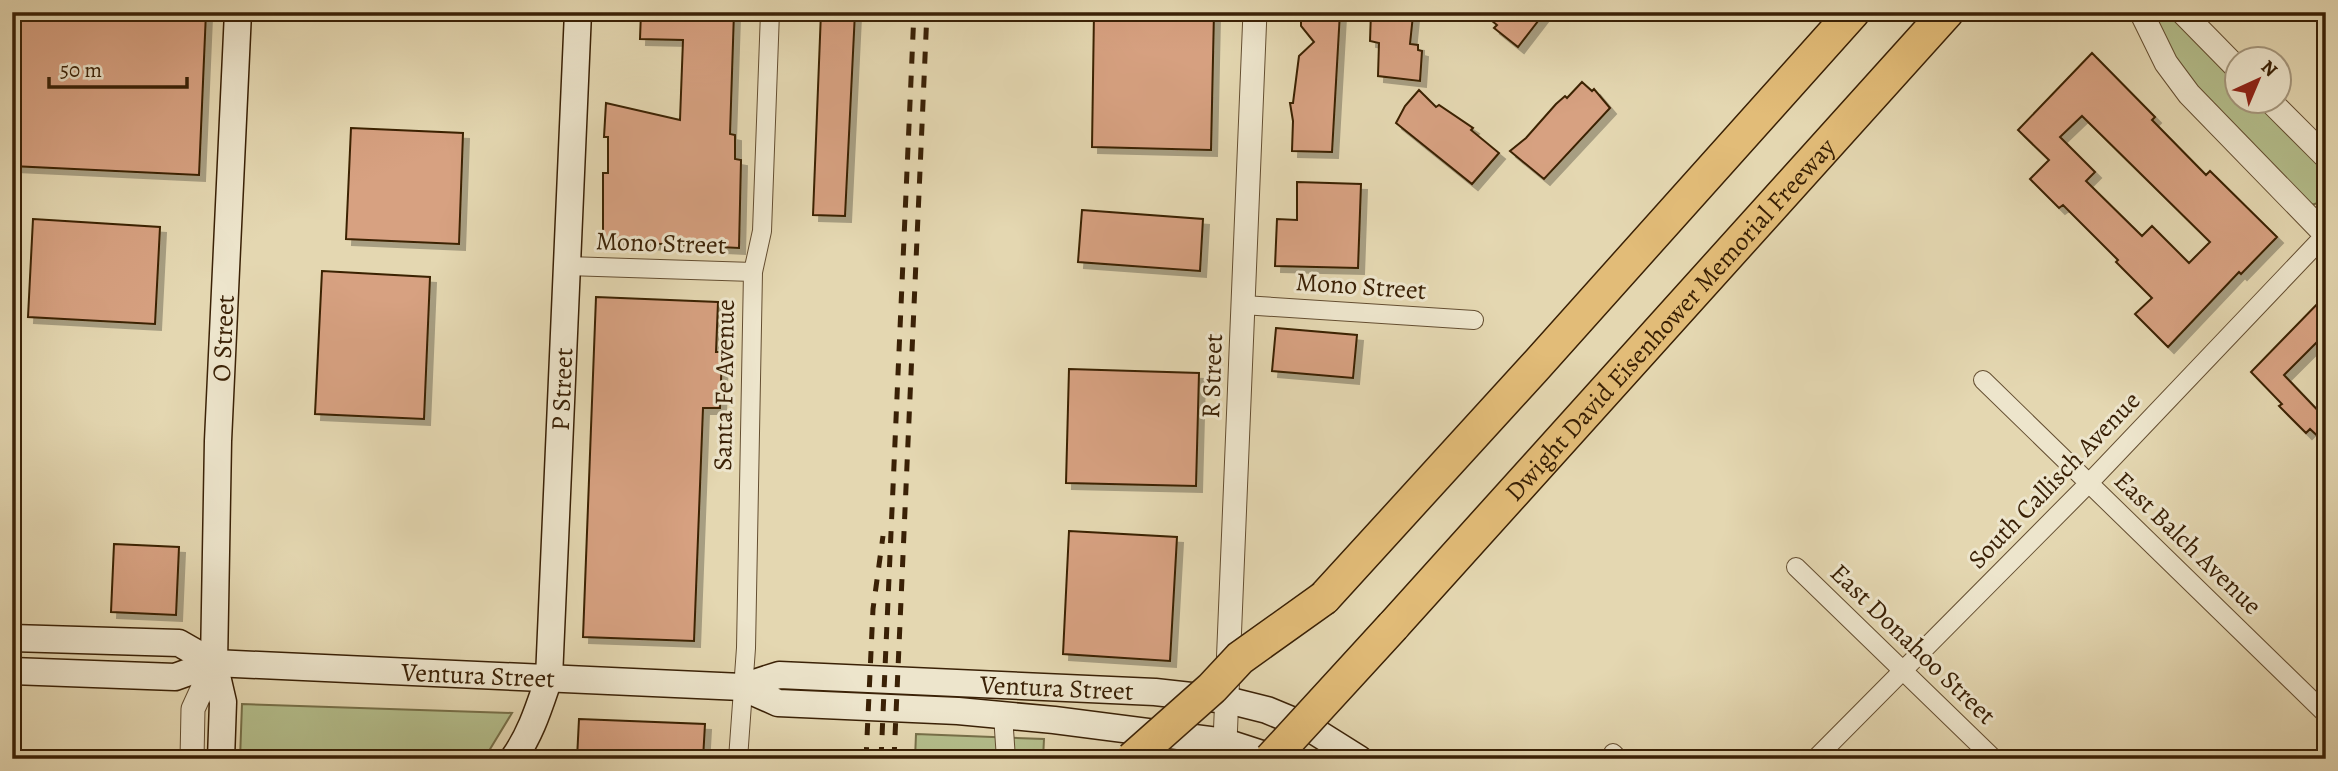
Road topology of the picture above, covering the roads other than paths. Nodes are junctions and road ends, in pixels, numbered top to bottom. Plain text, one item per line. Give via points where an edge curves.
1 (237, 12) edge
2 (578, 12) edge
3 (770, 12) edge
4 (1255, 12) edge
5 (1853, 12) edge
6 (1947, 12) edge
7 (2141, 12) edge
8 (2182, 12) edge
9 (2222, 53) edge
10 (2285, 116) edge
11 (2326, 157) edge
12 (2326, 234) edge
13 (567, 266) junction
14 (753, 272) junction
15 (1243, 305) junction
16 (1474, 320) dead end
17 (1983, 380) dead end
18 (2089, 483) junction
19 (1796, 567) dead end
20 (1333, 588) junction
21 (12, 638) edge
22 (214, 663) junction
23 (12, 671) edge
24 (1904, 671) junction
25 (549, 678) junction
26 (742, 687) junction
27 (1227, 700) junction
28 (2326, 714) edge
29 (1003, 715) junction
30 (1225, 742) junction
31 (192, 759) edge
32 (221, 759) edge
33 (513, 759) edge
34 (738, 759) edge
35 (1006, 759) edge
36 (1132, 759) edge
37 (1166, 759) edge
38 (1271, 759) edge
39 (1277, 759) edge
40 (1359, 759) edge
41 (1815, 759) edge
42 (1994, 759) edge

1 - 22 main road, O Street via 218,441
2 - 13 main road, P Street
3 - 14 street, Santa Fe Avenue via 762,231
4 - 15 street, R Street
5 - 20 highway
6 - 38 highway, Dwight David Eisenhower Memorial Freeway, bridge
7 - 12 street via 2166,64 2189,94
8 - 9 street
10 - 11 street
12 - 18 street, South Callisch Avenue
13 - 14 street, Mono Street
13 - 25 main road, P Street
14 - 26 street, Santa Fe Avenue
15 - 16 street, Mono Street
15 - 27 street, R Street
17 - 18 street, East Balch Avenue
18 - 24 street, South Callisch Avenue
18 - 28 street, East Balch Avenue
19 - 24 street, East Donahoo Street
20 - 36 highway, bridge via 1240,658
20 - 37 highway, bridge
21 - 22 main road, Ventura Street via 179,643
22 - 23 main road, Ventura Street via 175,677
22 - 25 main road, Ventura Street
22 - 31 street, O Street via 192,709
22 - 32 main road, O Street via 223,702
24 - 41 street, South Callisch Avenue
24 - 42 street, East Donahoo Street
25 - 26 main road, Ventura Street
25 - 33 main road, P Street via 536,717
26 - 27 main road, Ventura Street via 779,675 1155,692
26 - 29 main road, Ventura Street via 778,703
26 - 34 street, Santa Fe Avenue
27 - 30 street, R Street
27 - 40 main road, Ventura Street via 1297,722
29 - 30 main road, Ventura Street
29 - 35 street
30 - 39 main road, Ventura Street

